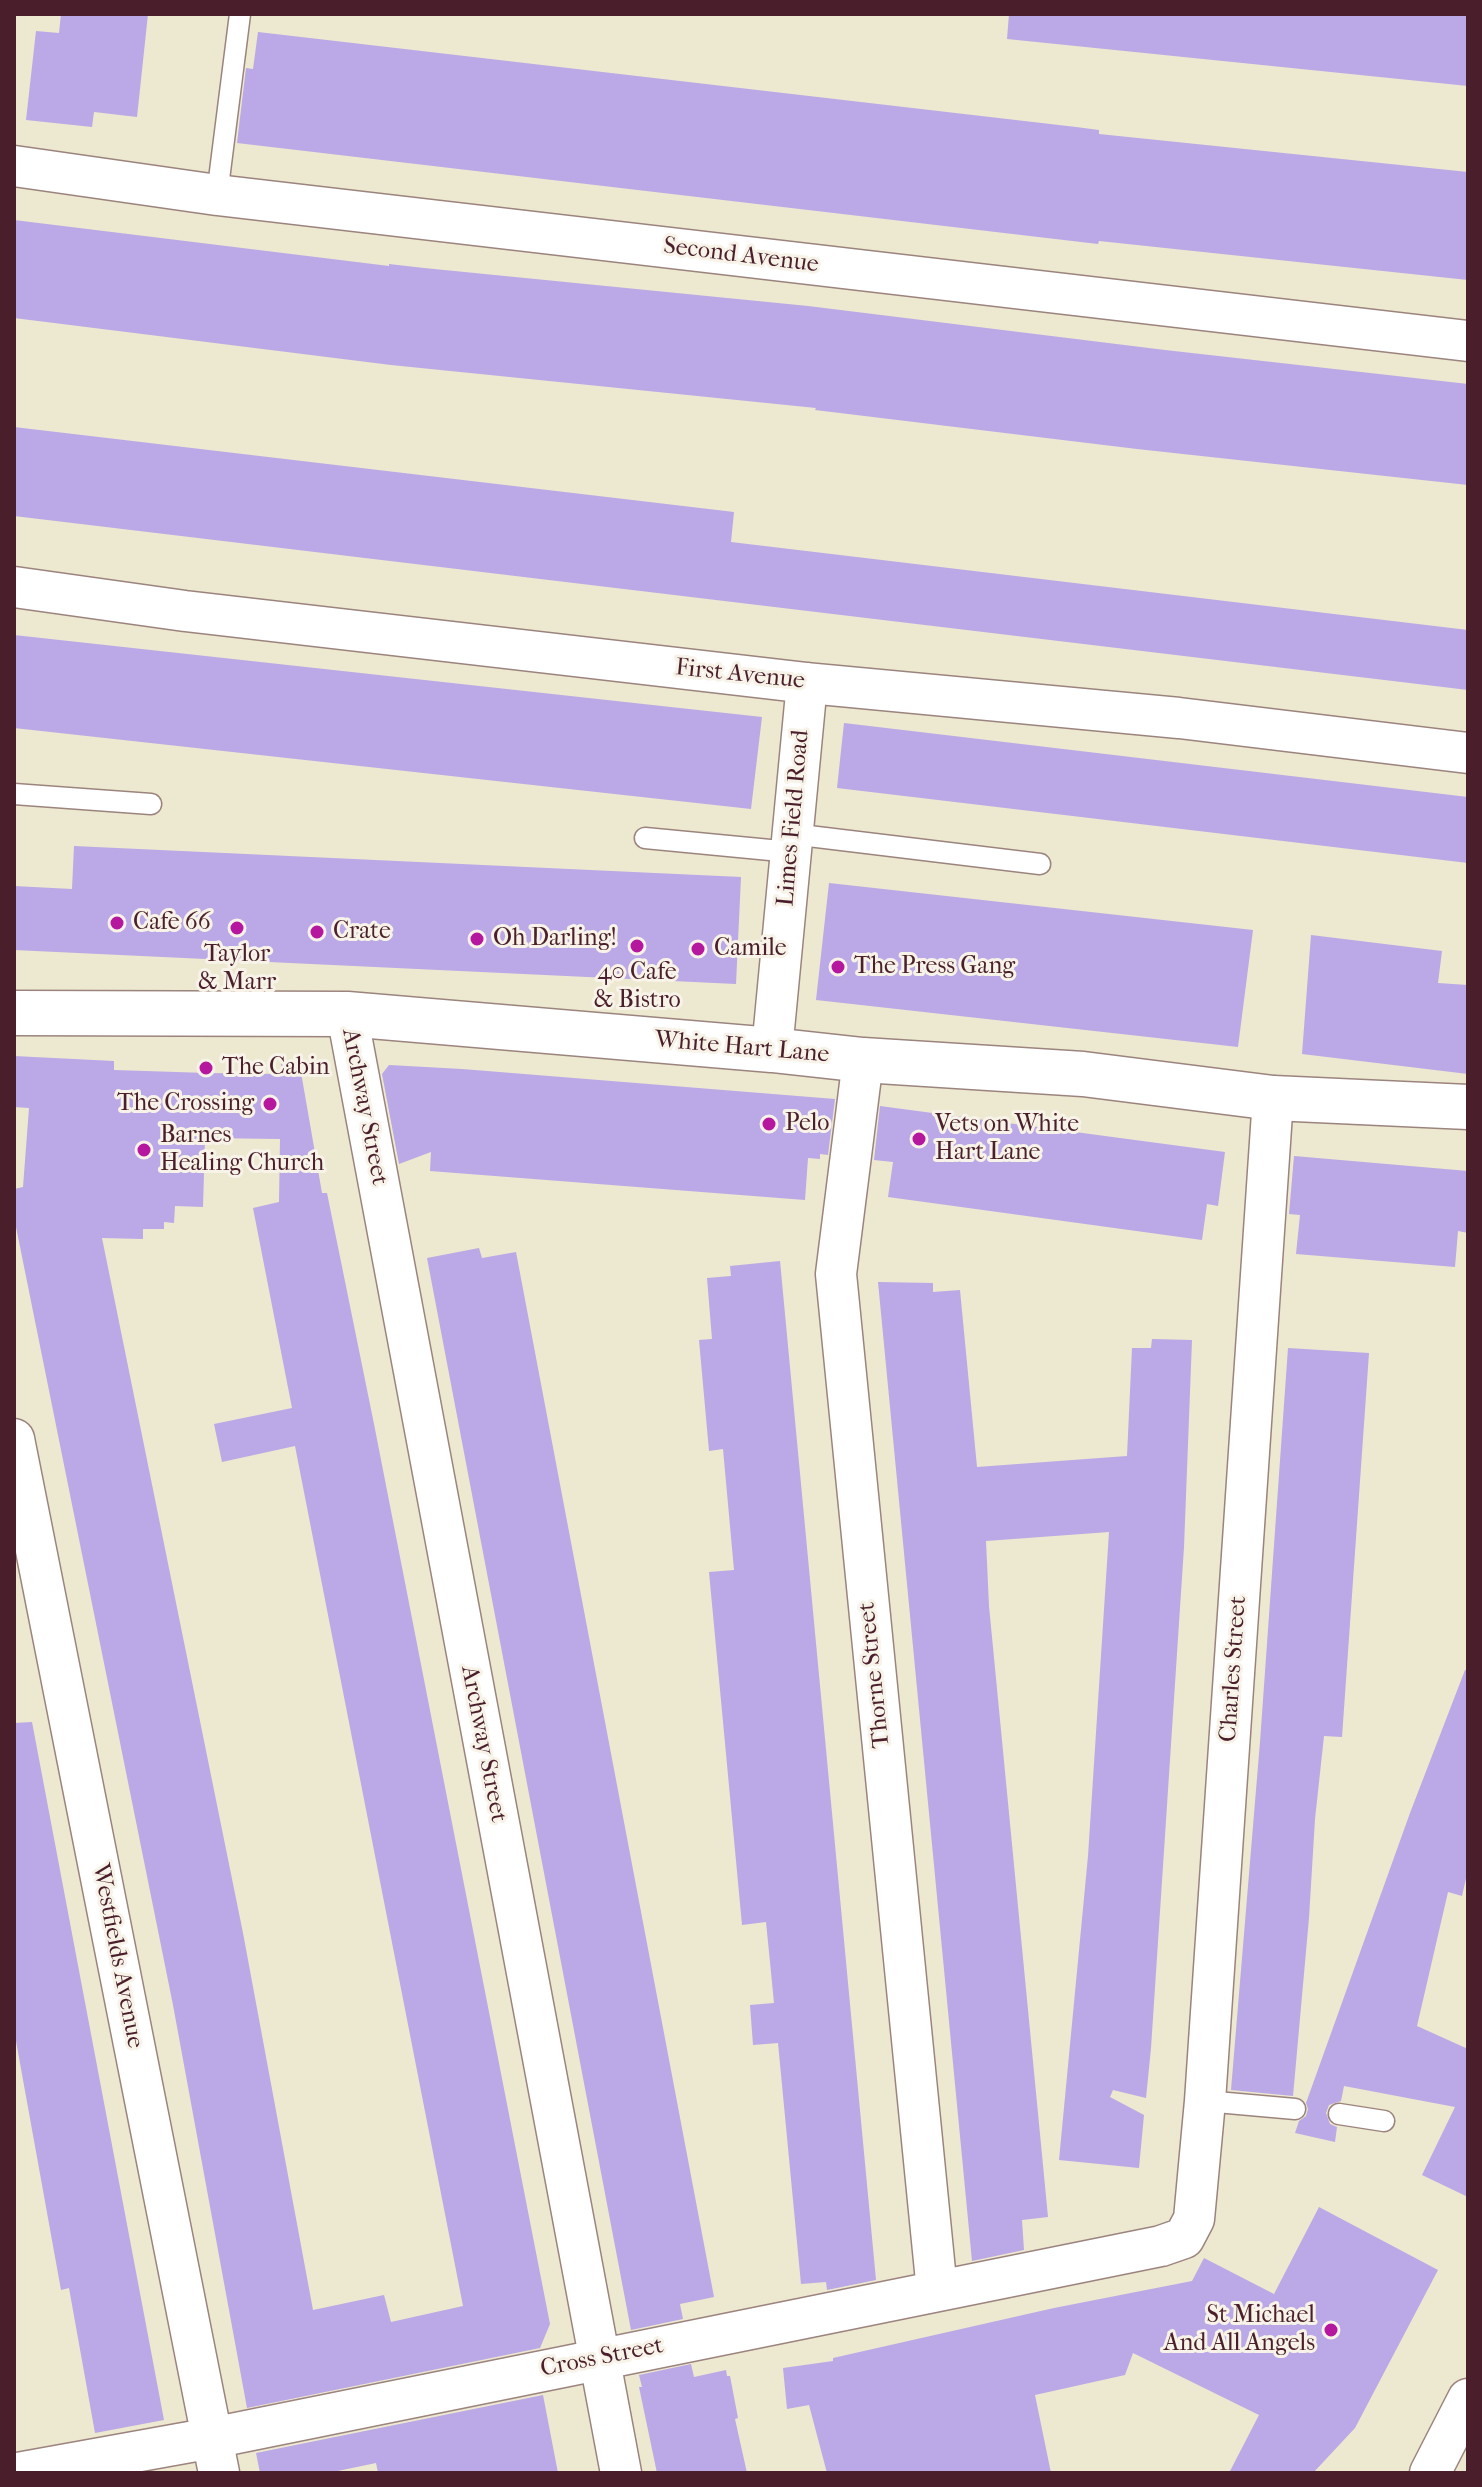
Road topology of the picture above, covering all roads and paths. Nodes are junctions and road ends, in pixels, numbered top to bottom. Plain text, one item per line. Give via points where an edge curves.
1 (240, 14) edge
2 (14, 166) edge
3 (217, 195) junction
4 (1468, 341) edge
5 (14, 587) edge
6 (807, 683) junction
7 (1468, 753) edge
8 (14, 794) edge
9 (151, 804) dead end
10 (645, 838) dead end
11 (792, 843) junction
12 (1040, 864) dead end
13 (14, 1013) edge
14 (347, 1014) junction
15 (772, 1050) junction
16 (863, 1060) junction
17 (1273, 1098) junction
18 (1468, 1107) edge
19 (14, 1439) edge
20 (1205, 2101) junction
21 (1295, 2109) dead end
22 (1339, 2114) dead end
23 (1384, 2121) dead end
24 (1184, 2238) joint
25 (937, 2291) junction
26 (598, 2358) junction
27 (1468, 2399) edge
28 (216, 2455) edge
29 (18, 2473) edge
30 (621, 2473) edge
31 (1430, 2473) edge

1 - 3 lane
2 - 3 street, Second Avenue
3 - 4 street, Second Avenue
5 - 6 street, First Avenue
6 - 7 street, First Avenue via 1179,718
6 - 11 street, Limes Field Road
8 - 9 lane
10 - 11 lane
11 - 12 lane
11 - 15 street, Limes Field Road
13 - 14 street, White Hart Lane
14 - 15 street, White Hart Lane
14 - 26 street, Archway Street
15 - 16 street, White Hart Lane
16 - 17 street, White Hart Lane via 1083,1074
16 - 25 street, Thorne Street via 836,1274
17 - 18 street, White Hart Lane
17 - 20 street, Charles Street
19 - 28 street, Westfields Avenue
20 - 21 lane
20 - 24 street, Charles Street via 1194,2219
22 - 23 lane
24 - 25 street, Cross Street
25 - 26 street, Cross Street
26 - 28 street, Cross Street
26 - 30 street, Archway Street
27 - 31 street
28 - 29 street, Cross Street

